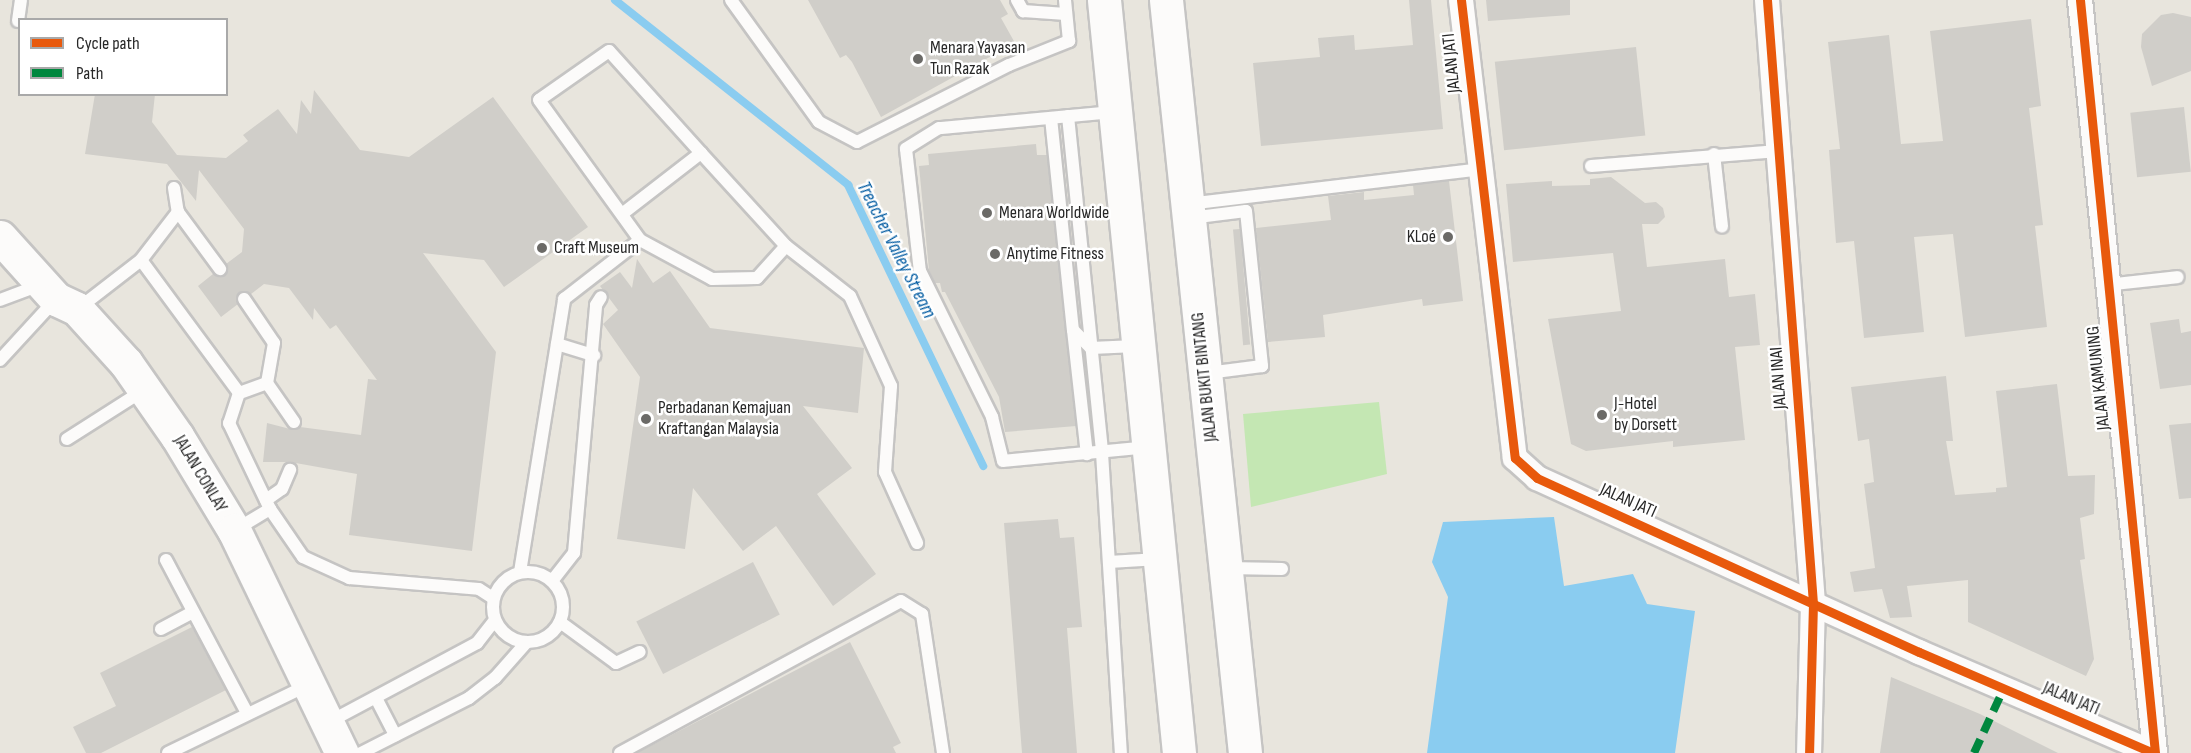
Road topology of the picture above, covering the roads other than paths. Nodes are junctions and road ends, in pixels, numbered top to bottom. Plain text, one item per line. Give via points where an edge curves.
1 (21, 0) edge
2 (731, 0) edge
3 (1017, 0) edge
4 (1065, 0) edge
5 (1104, 0) edge
6 (1166, 0) edge
7 (1461, 0) edge
8 (1767, 0) edge
9 (2080, 0) edge
10 (1066, 14) junction
11 (18, 18) edge
12 (1116, 112) junction
13 (1068, 116) junction
14 (1051, 118) junction
15 (1778, 151) junction
16 (701, 153) junction
17 (1714, 154) junction
18 (1591, 166) dead end
19 (1480, 169) junction
20 (174, 188) dead end
21 (178, 212) junction
22 (1188, 212) junction
23 (622, 214) junction
24 (1722, 227) dead end
25 (0, 237) edge
26 (640, 240) junction
27 (786, 246) junction
28 (141, 260) junction
29 (220, 269) dead end
30 (2178, 277) dead end
31 (2106, 285) junction
32 (59, 297) junction
33 (602, 297) dead end
34 (0, 300) edge
35 (244, 300) dead end
36 (1073, 330) junction
37 (557, 344) junction
38 (1140, 346) junction
39 (1091, 348) junction
40 (594, 355) junction
41 (0, 360) edge
42 (1205, 373) junction
43 (267, 383) junction
44 (145, 390) junction
45 (239, 393) junction
46 (294, 422) dead end
47 (67, 439) dead end
48 (1150, 447) junction
49 (1101, 453) junction
50 (1087, 454) junction
51 (290, 470) dead end
52 (268, 505) junction
53 (234, 530) junction
54 (916, 543) dead end
55 (1161, 559) junction
56 (166, 560) dead end
57 (1109, 562) junction
58 (1226, 567) junction
59 (1282, 569) dead end
60 (520, 572) junction
61 (552, 581) junction
62 (493, 598) junction
63 (1813, 603) junction
64 (193, 612) junction
65 (495, 620) junction
66 (560, 622) junction
67 (161, 629) dead end
68 (526, 643) junction
69 (640, 652) dead end
70 (309, 684) junction
71 (376, 698) junction
72 (247, 713) junction
73 (328, 723) junction
74 (395, 735) junction
75 (168, 753) edge
76 (342, 753) edge
77 (361, 753) edge
78 (620, 753) edge
79 (943, 753) edge
80 (1121, 753) edge
81 (1179, 753) edge
82 (1245, 753) edge
83 (1809, 753) edge
84 (2155, 753) edge

1 - 11 lane
2 - 10 lane via 819,122 857,142 1009,65 1069,41
3 - 10 lane via 1023,11
4 - 10 lane
5 - 12 main road
6 - 22 main road, JALAN BUKIT BINTANG
7 - 19 street, JALAN JATI
8 - 15 street, JALAN INAI
9 - 31 street, JALAN KAMUNING via 2094,111
12 - 13 lane
12 - 38 main road
13 - 14 lane
13 - 39 lane
14 - 36 lane
14 - 50 lane via 939,128 906,149 920,271 992,417 1003,460
15 - 17 lane
15 - 63 street, JALAN INAI
16 - 23 lane
16 - 23 lane via 609,51 539,100
16 - 27 lane
17 - 18 lane
17 - 24 lane
19 - 22 lane
19 - 63 street, JALAN JATI via 1515,458 1537,478
20 - 21 lane
21 - 28 lane
21 - 29 lane
22 - 42 main road, JALAN BUKIT BINTANG
22 - 42 lane via 1246,211 1262,366
23 - 26 lane
25 - 32 main road, JALAN CONLAY
26 - 27 lane via 712,279 757,278
26 - 37 lane via 564,299
27 - 54 lane via 850,296 891,386 885,472
28 - 32 lane
28 - 45 lane
30 - 31 lane
31 - 84 street, JALAN KAMUNING
32 - 34 lane
32 - 41 lane
32 - 44 main road, JALAN CONLAY
33 - 40 lane via 596,304
35 - 43 lane via 274,343
36 - 39 lane
36 - 50 lane
37 - 40 lane
37 - 60 lane
38 - 39 lane
38 - 48 main road
39 - 49 lane
40 - 61 lane via 574,553
42 - 58 main road, JALAN BUKIT BINTANG
43 - 45 lane
43 - 46 lane
44 - 47 lane
44 - 53 main road, JALAN CONLAY via 205,477
45 - 52 lane via 229,423
48 - 49 lane
48 - 55 main road
49 - 50 lane
49 - 57 lane
51 - 52 lane via 282,489
52 - 53 lane
52 - 62 lane via 303,557 349,578 479,589
53 - 70 main road, JALAN CONLAY
55 - 57 lane
55 - 81 main road
56 - 64 lane
57 - 80 lane
58 - 59 lane
58 - 82 main road, JALAN BUKIT BINTANG
60 - 61 lane via 537,572
60 - 62 lane via 499,586
61 - 66 lane via 561,593
62 - 65 lane
63 - 83 street, JALAN INAI
63 - 84 street, JALAN JATI
64 - 67 lane
64 - 72 lane
65 - 68 lane via 508,636
65 - 71 lane via 477,643
66 - 68 lane via 552,633
66 - 69 lane via 616,663
68 - 74 lane via 495,678 469,698
70 - 72 lane
70 - 73 main road, JALAN CONLAY
71 - 73 lane
71 - 74 lane
72 - 75 lane
73 - 76 main road, JALAN CONLAY
74 - 77 lane
78 - 79 lane via 901,601 922,614

